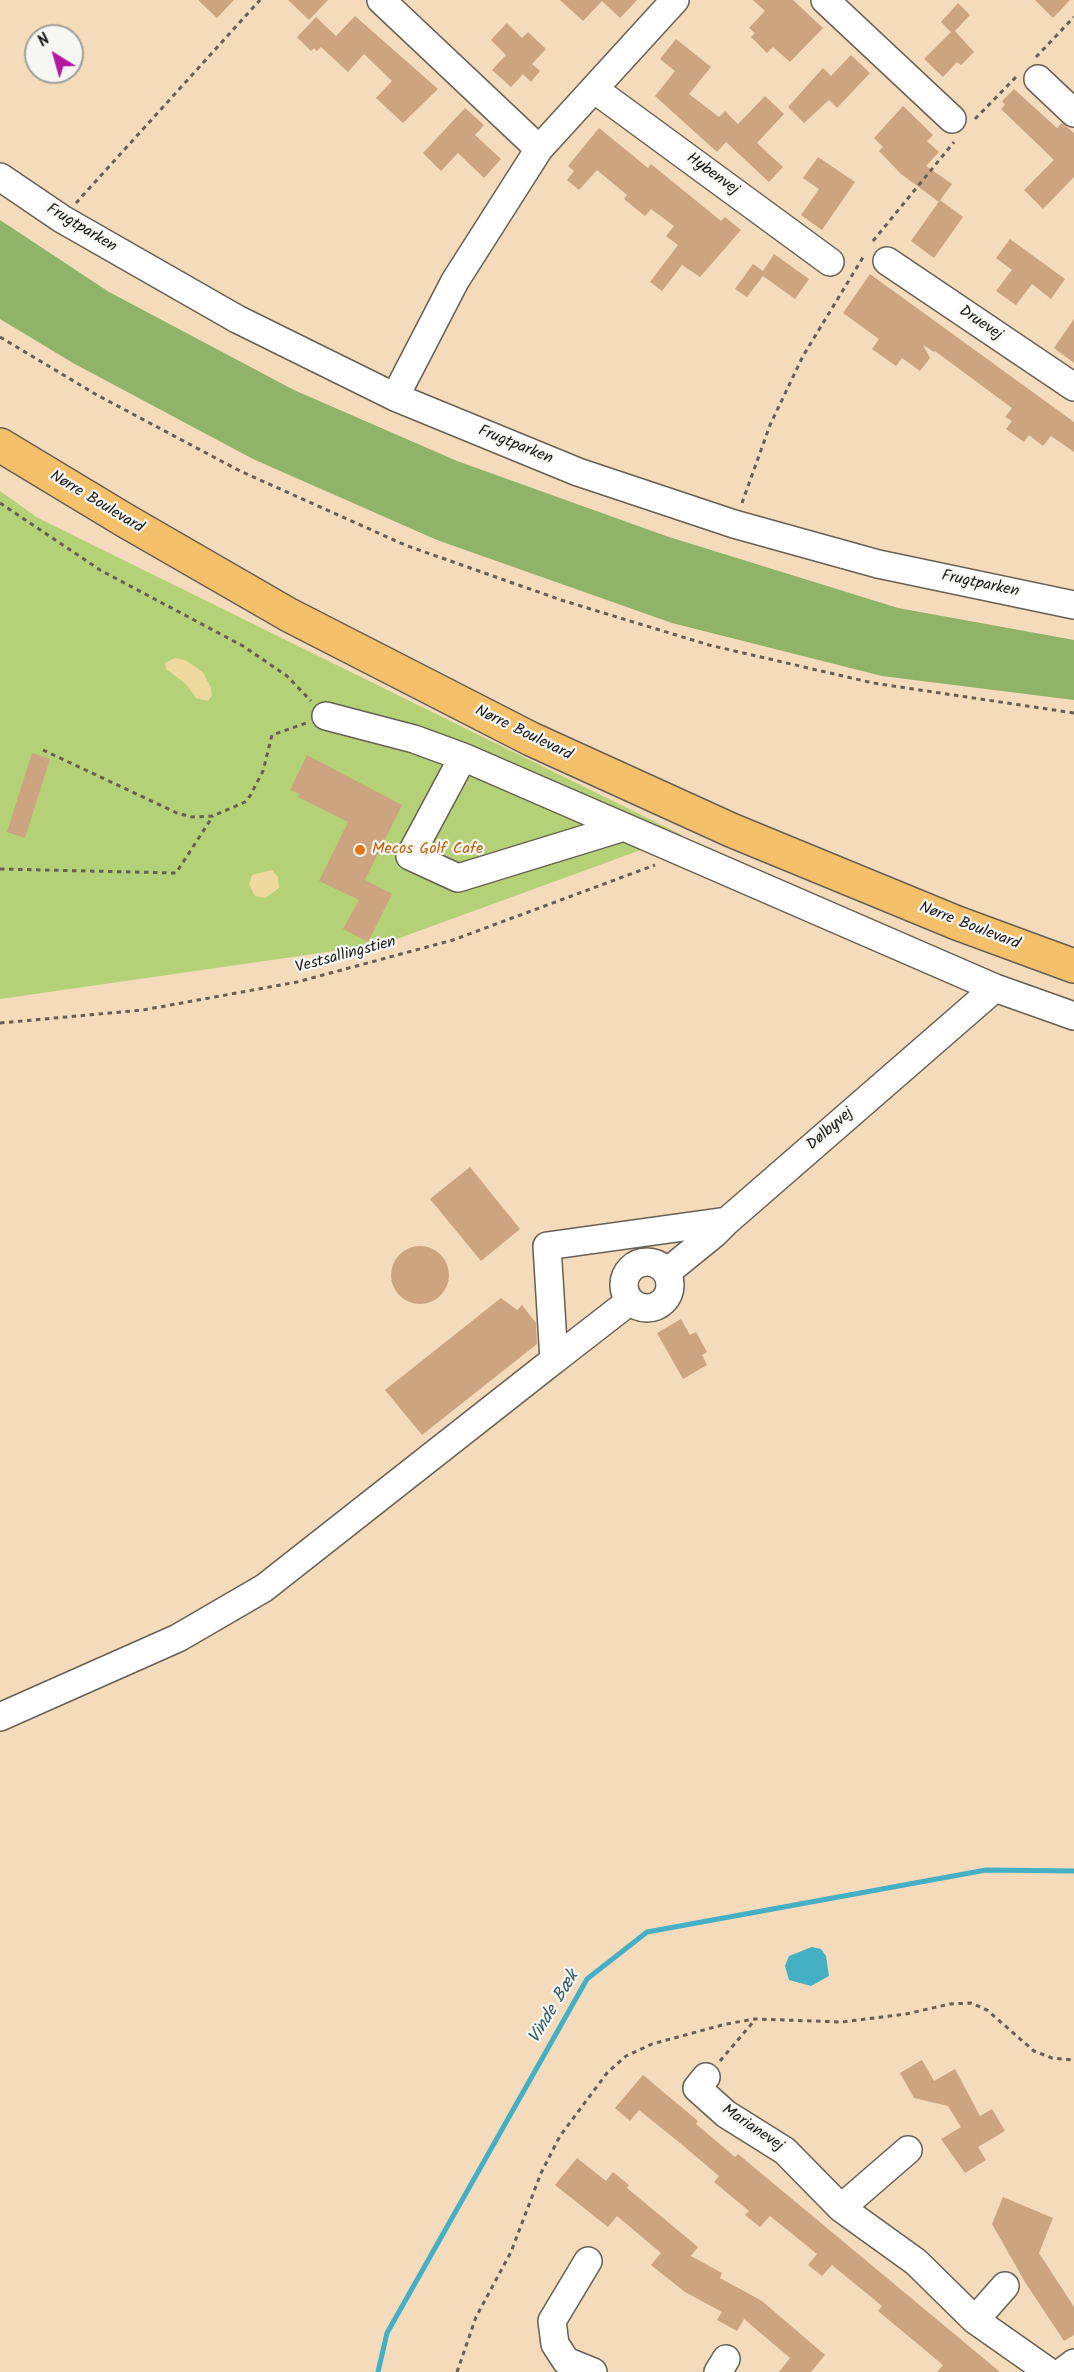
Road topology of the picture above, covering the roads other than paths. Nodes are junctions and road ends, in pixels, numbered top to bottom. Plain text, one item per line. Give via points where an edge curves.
1 (381, 0) edge
2 (825, 0) edge
3 (671, 1) edge
4 (1038, 79) dead end
5 (594, 89) junction
6 (1074, 113) edge
7 (952, 119) dead end
8 (539, 149) junction
9 (0, 177) edge
10 (887, 261) dead end
11 (830, 262) dead end
12 (1074, 387) edge
13 (395, 397) junction
14 (0, 445) edge
15 (1074, 605) edge
16 (326, 716) road end
17 (464, 757) junction
18 (624, 827) junction
19 (1074, 966) edge
20 (995, 988) junction
21 (1074, 1016) edge
22 (727, 1221) junction
23 (554, 1360) junction
24 (0, 1717) edge
25 (706, 2077) road end
26 (908, 2150) dead end
27 (841, 2208) junction
28 (588, 2261) dead end
29 (1005, 2286) dead end
30 (975, 2320) junction
31 (1074, 2363) edge
32 (593, 2372) edge
33 (1049, 2372) edge
34 (1062, 2372) edge

1 - 8 street
2 - 7 street
3 - 5 street
4 - 6 street
5 - 8 street
5 - 11 street, Hybenvej
8 - 13 street via 455,281
9 - 13 street, Frugtparken via 62,219 237,319
10 - 12 street, Druevej
13 - 15 street, Frugtparken via 578,472 734,524 878,564
14 - 19 highway, Nørre Boulevard via 290,615 531,739 731,830 957,923
16 - 17 street via 414,739
17 - 18 street
17 - 18 street via 410,856 458,878
18 - 20 street
20 - 21 street
20 - 22 street, Dølbyvej
22 - 23 street, Dølbyvej via 666,1272 670,1283 661,1303 651,1308 630,1301
22 - 23 street via 547,1246
23 - 24 street via 264,1588 178,1638
25 - 27 street, Marianevej via 697,2088 726,2114 785,2151
26 - 27 street
27 - 30 street, Marianevej via 916,2262
28 - 32 street via 552,2321 555,2344 566,2361
29 - 30 street
30 - 33 street, Marianevej
31 - 34 street

